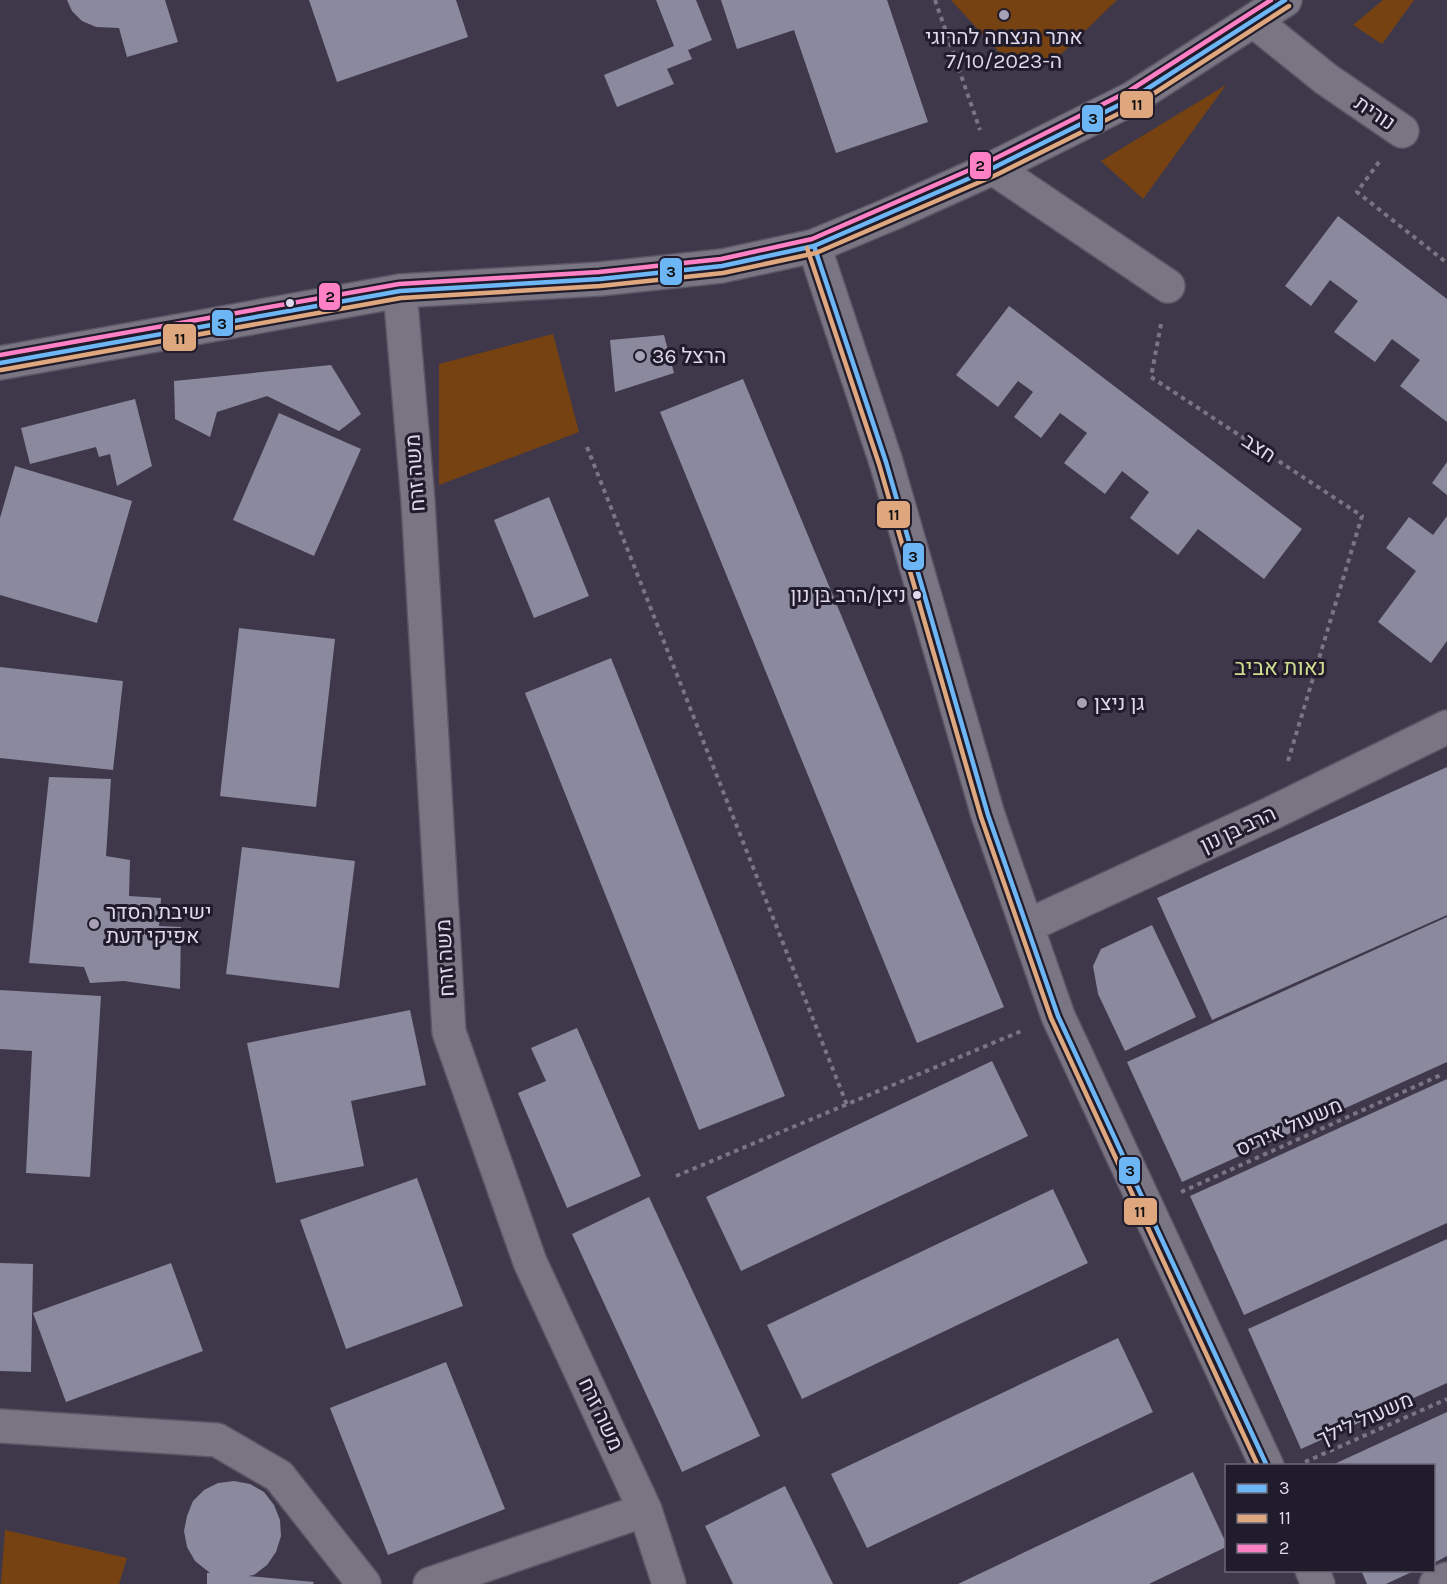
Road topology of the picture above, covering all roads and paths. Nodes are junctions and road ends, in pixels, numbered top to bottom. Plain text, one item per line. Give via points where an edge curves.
1 (935, 0) edge
2 (1284, 0) edge
3 (1254, 21) junction
4 (1402, 131) joint
5 (993, 168) junction
6 (814, 246) junction
7 (1447, 263) edge
8 (1168, 286) joint
9 (400, 291) junction
10 (0, 363) edge
11 (587, 447) dead end
12 (1447, 727) edge
13 (1272, 813) junction
14 (1027, 926) junction
15 (1058, 1016) junction
16 (1443, 1074) dead end
17 (847, 1105) junction
18 (676, 1176) dead end
19 (1147, 1207) junction
20 (1447, 1399) edge
21 (0, 1426) edge
22 (1266, 1464) edge
23 (1301, 1464) edge
24 (645, 1510) junction
25 (1447, 1579) edge
26 (364, 1584) edge
27 (430, 1584) edge
28 (669, 1584) edge
29 (1436, 1584) edge

1 - 5 path
2 - 3 street
3 - 4 street, נורית via 1326,80
3 - 5 street via 1133,98
4 - 7 path, נורית via 1357,192
5 - 6 street
5 - 8 street
6 - 9 street via 722,266 600,279
6 - 14 street via 886,462 988,815
8 - 13 path, חצב via 1151,377 1362,516
9 - 10 street
9 - 24 street, משה זרח via 417,501 449,1032 530,1262
11 - 17 path
12 - 13 street, הרב בן נון
13 - 14 street, הרב בן נון
14 - 15 street
15 - 17 path
15 - 19 street
16 - 19 path, משעול איריס
17 - 18 path
19 - 22 street
20 - 23 path, משעול לילך
21 - 26 street via 217,1440 279,1476
24 - 27 street
24 - 28 street, משה זרח
25 - 29 street

